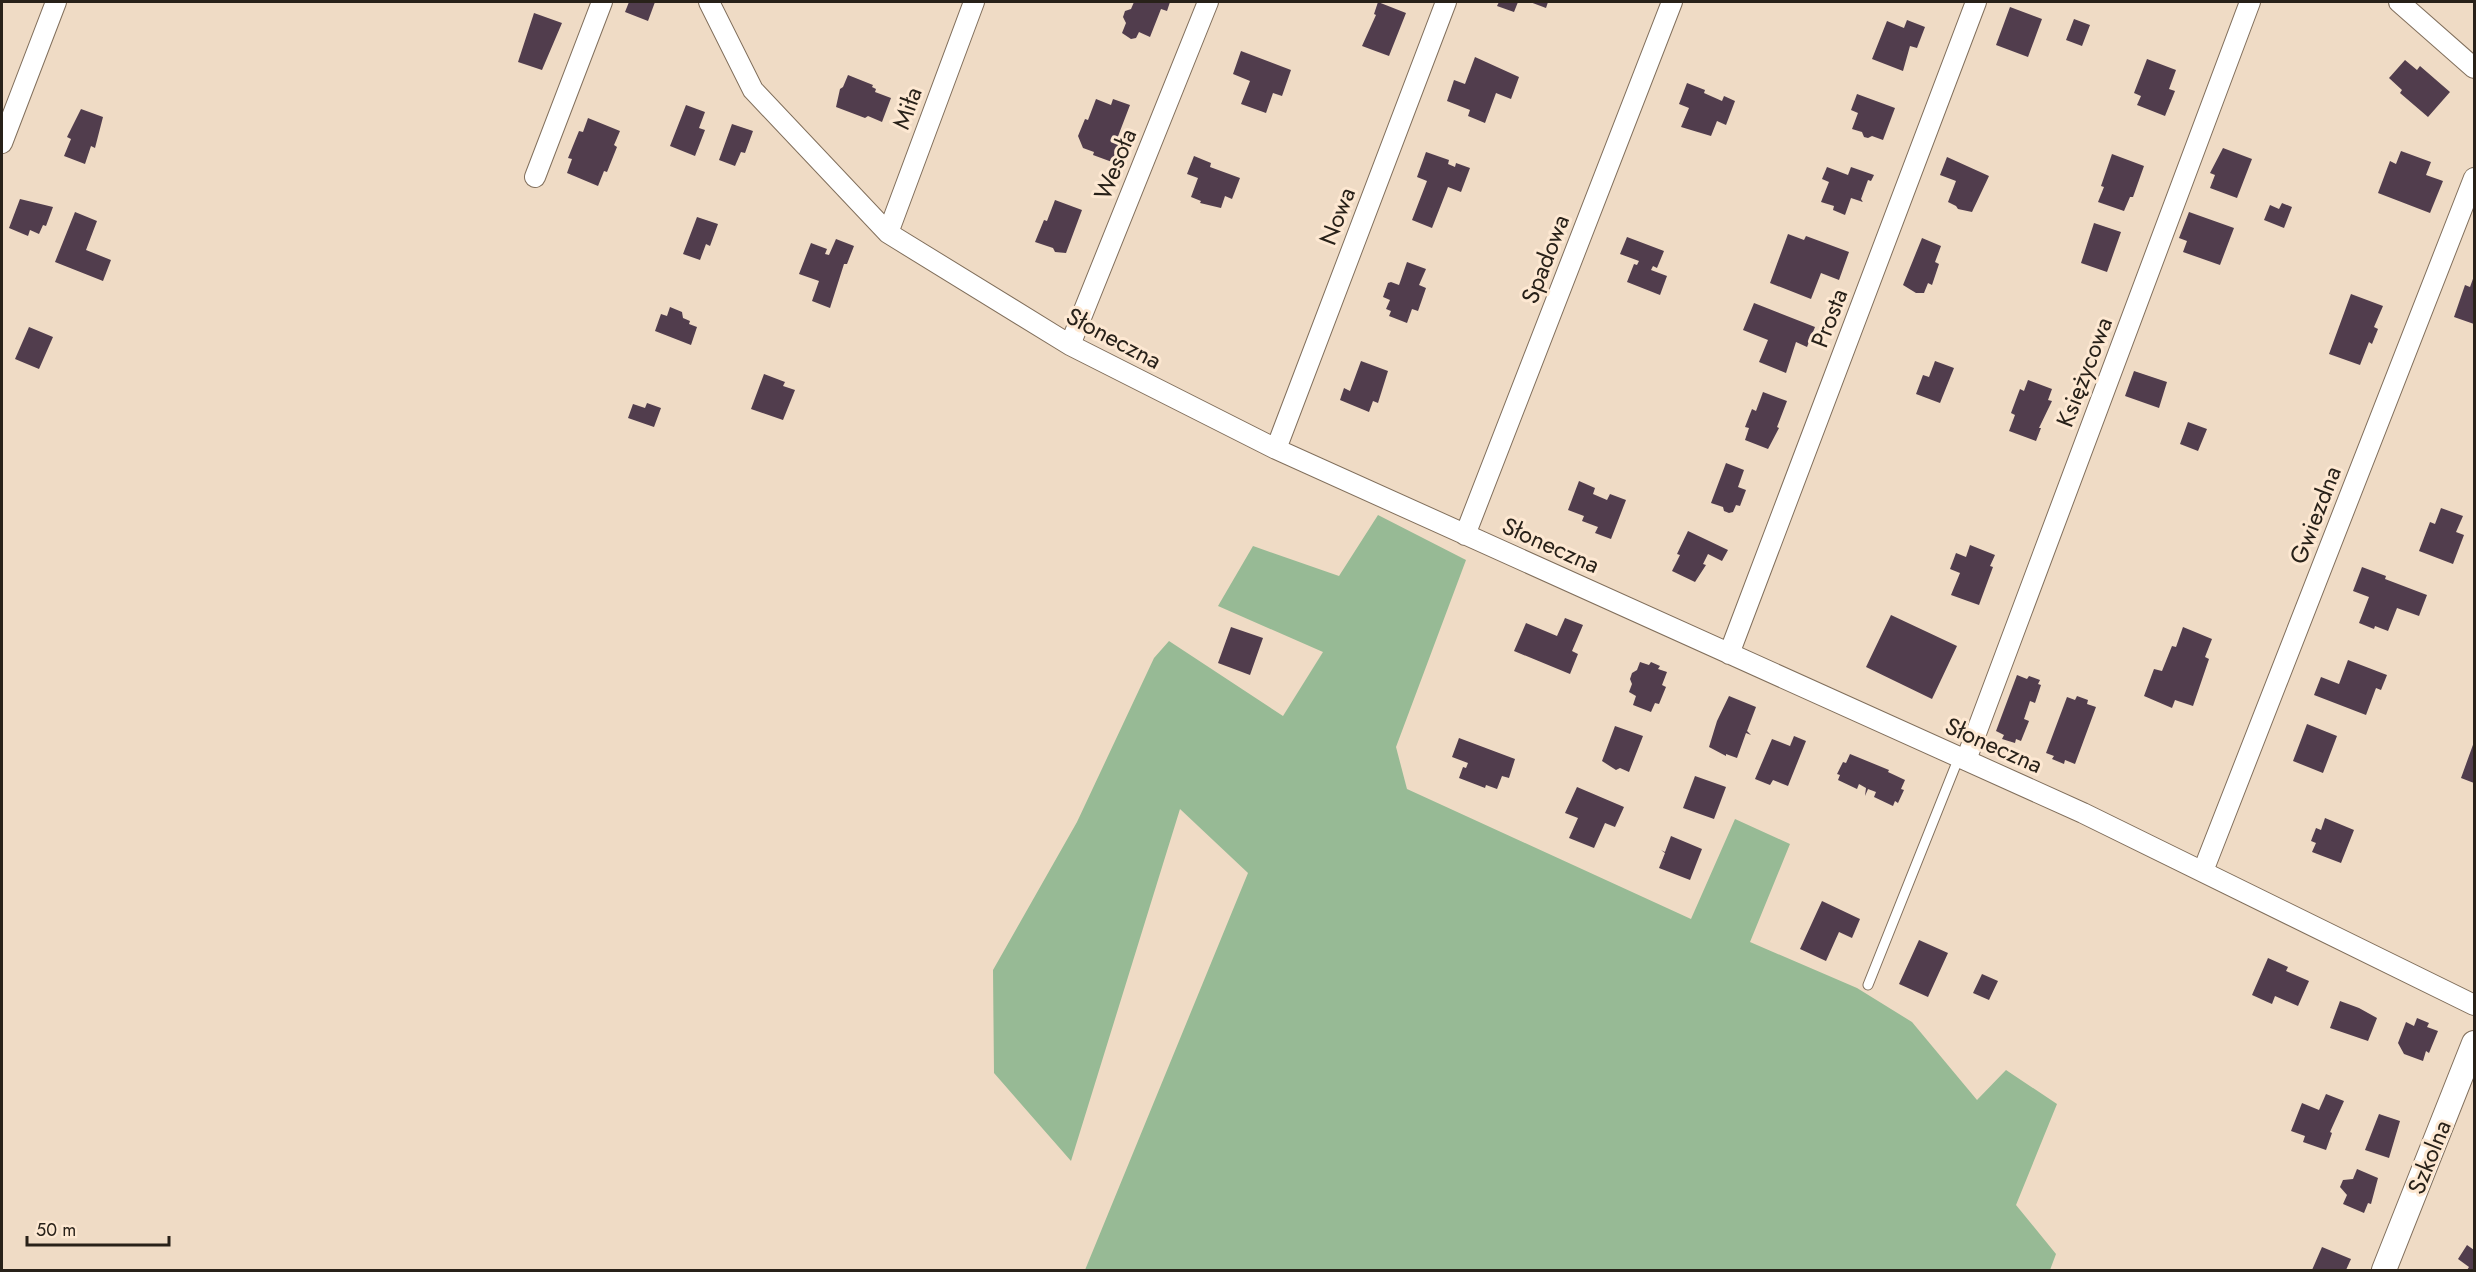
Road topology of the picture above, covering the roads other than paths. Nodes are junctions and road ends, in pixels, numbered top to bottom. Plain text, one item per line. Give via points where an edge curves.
1 (57, 2) edge
2 (602, 2) edge
3 (974, 2) edge
4 (1208, 2) edge
5 (1446, 2) edge
6 (1672, 2) edge
7 (1977, 2) edge
8 (2250, 2) edge
9 (2399, 2) edge
10 (712, 4) edge
11 (2475, 68) edge
12 (2, 143) edge
13 (535, 177) dead end
14 (2475, 178) edge
15 (888, 232) junction
16 (1070, 345) junction
17 (1276, 449) junction
18 (1465, 535) junction
19 (1729, 654) junction
20 (1962, 759) junction
21 (2203, 872) junction
22 (1868, 985) dead end
23 (2475, 1005) edge
24 (2475, 1043) edge
25 (2384, 1270) edge

1 - 12 street
2 - 13 street
3 - 15 street, Miła
4 - 16 street, Wesoła
5 - 17 street, Nowa
6 - 18 street, Spadowa
7 - 19 street, Prosta
8 - 20 street, Księżycowa
9 - 11 street
10 - 15 street, Słoneczna via 753,90
14 - 21 street, Gwiezdna
15 - 16 street, Słoneczna
16 - 17 street, Słoneczna
17 - 18 street, Słoneczna
18 - 19 street, Słoneczna
19 - 20 street, Słoneczna
20 - 21 street, Słoneczna
20 - 22 lane
21 - 23 street, Słoneczna
24 - 25 street, Szkolna

